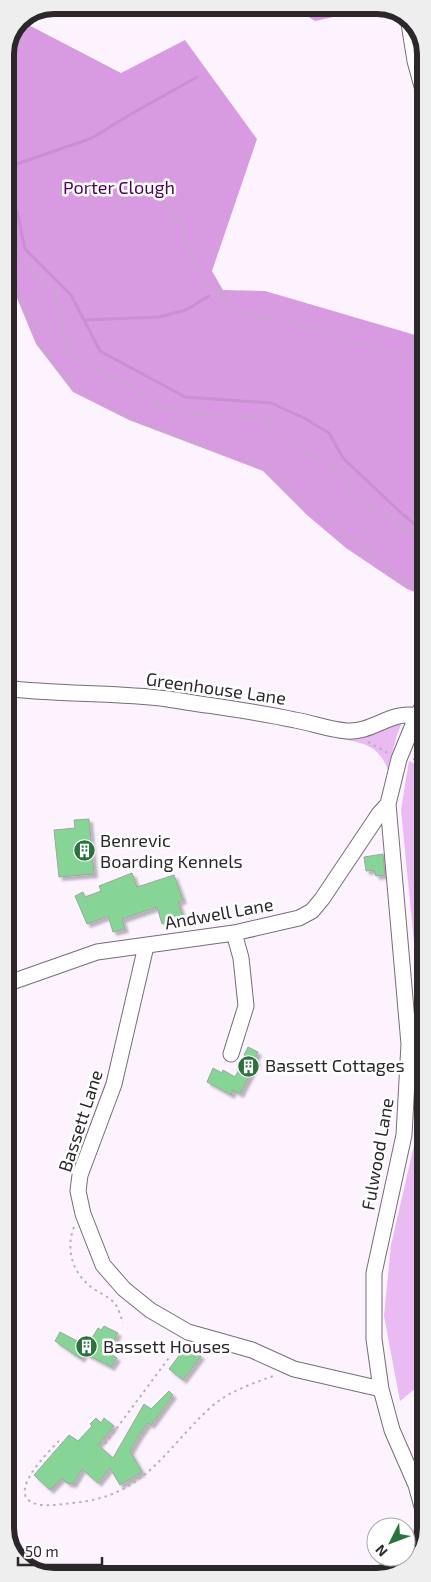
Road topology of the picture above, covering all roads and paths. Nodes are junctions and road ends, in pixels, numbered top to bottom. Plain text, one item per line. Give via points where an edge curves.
1 (410, 32) edge
2 (417, 68) edge
3 (132, 177) dead end
4 (14, 250) edge
5 (14, 276) edge
6 (417, 356) edge
7 (417, 539) edge
8 (417, 587) edge
9 (14, 689) edge
10 (416, 716) joint
11 (366, 740) dead end
12 (399, 759) junction
13 (388, 804) junction
14 (234, 933) junction
15 (146, 946) junction
16 (14, 981) edge
17 (230, 1054) dead end
18 (83, 1214) junction
19 (123, 1323) dead end
20 (188, 1332) junction
21 (289, 1367) junction
22 (381, 1388) junction
23 (59, 1441) dead end
24 (105, 1444) dead end
25 (417, 1488) edge

1 - 2 street
3 - 6 path via 155,192 174,213 204,276 228,303 246,317 284,320
4 - 7 path via 55,294 68,352 87,366 135,388 158,404 181,411 204,416 262,416 294,444 343,473 369,507
5 - 8 path via 41,347 76,388 156,429 264,464 305,505 403,581
9 - 10 street, Greenhouse Lane via 166,699 345,731 368,729 408,714
10 - 12 street, Fulwood Lane
11 - 12 path
12 - 13 street, Fulwood Lane
13 - 14 street, Andwell Lane via 312,911 299,918
13 - 22 street, Fulwood Lane via 409,1044 404,1135 374,1273 374,1339
14 - 15 street, Andwell Lane
14 - 17 street via 241,958 246,1006
15 - 16 street, Andwell Lane via 97,952
15 - 18 street, Bassett Lane via 114,1084 80,1175 78,1191
18 - 19 path via 71,1236 72,1262 82,1279 117,1307
18 - 20 street, Bassett Lane via 103,1265 124,1289 150,1310
20 - 21 street, Bassett Lane via 252,1350
20 - 24 path
21 - 22 street, Bassett Lane
21 - 23 path via 232,1393 212,1406 147,1473 127,1488 110,1497 53,1505 31,1504 26,1499 25,1489 29,1475
22 - 25 street, Fulwood Lane via 392,1430

